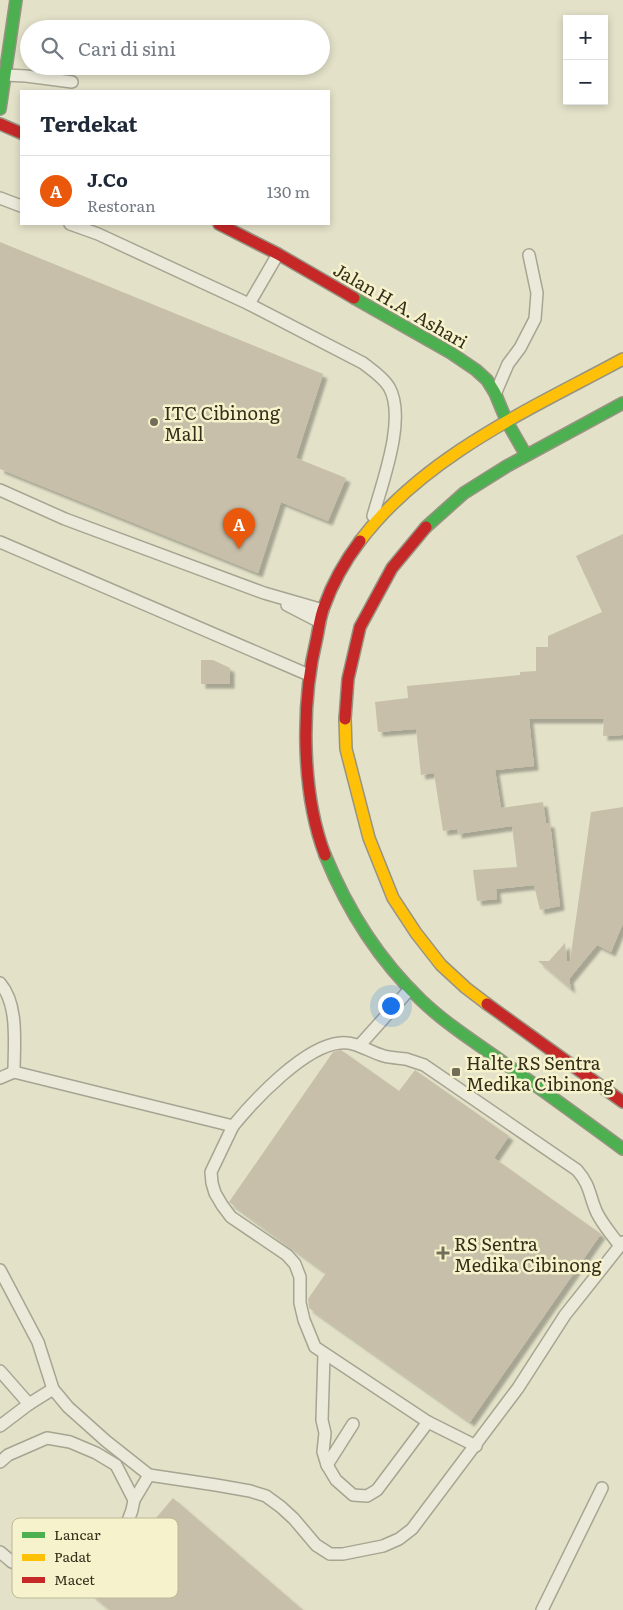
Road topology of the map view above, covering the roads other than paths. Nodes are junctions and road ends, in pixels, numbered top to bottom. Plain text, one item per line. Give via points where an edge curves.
1 (16, 0) edge
2 (5, 75) junction
3 (72, 82) dead end
4 (0, 109) edge
5 (0, 124) edge
6 (20, 133) edge
7 (0, 198) edge
8 (20, 206) edge
9 (73, 225) edge
10 (222, 225) edge
11 (278, 254) junction
12 (529, 255) dead end
13 (249, 304) junction
14 (623, 360) edge
15 (495, 393) junction
16 (623, 403) edge
17 (507, 422) junction
18 (526, 455) junction
19 (0, 490) edge
20 (370, 529) junction
21 (0, 542) edge
22 (264, 593) junction
23 (323, 610) junction
24 (320, 622) junction
25 (309, 675) junction
26 (0, 983) edge
27 (410, 989) junction
28 (359, 1046) junction
29 (14, 1072) junction
30 (0, 1078) edge
31 (623, 1102) edge
32 (233, 1126) junction
33 (623, 1148) edge
34 (622, 1244) edge
35 (0, 1270) edge
36 (324, 1354) junction
37 (0, 1371) edge
38 (53, 1389) junction
39 (29, 1404) junction
40 (428, 1422) junction
41 (353, 1424) dead end
42 (0, 1426) edge
43 (476, 1446) junction
44 (0, 1462) edge
45 (327, 1465) junction
46 (149, 1475) junction
47 (602, 1488) dead end
48 (134, 1500) junction
49 (129, 1518) edge
50 (0, 1552) edge
51 (12, 1562) edge
52 (542, 1610) edge

1 - 2 main road
2 - 3 lane
2 - 4 main road
5 - 6 main road
7 - 8 lane
9 - 13 lane
10 - 11 main road, Jalan H.A. Ashari
11 - 13 lane
11 - 15 main road, Jalan H.A. Ashari via 451,353 476,370
12 - 15 lane via 537,293 535,319
13 - 20 lane via 363,363 388,386 395,402 396,419
14 - 17 main road
15 - 17 main road, Jalan H.A. Ashari
16 - 18 main road
17 - 18 main road, Jalan H.A. Ashari
17 - 20 main road via 420,480
18 - 31 main road via 464,493 429,522 392,568 360,627 348,679 346,749 369,838 393,898 441,965 466,988
19 - 22 lane via 64,520
20 - 23 main road via 349,558
21 - 25 lane
22 - 23 lane
22 - 24 lane
23 - 24 main road
24 - 25 main road
25 - 27 main road via 305,738 310,789 324,851 343,895 367,937
26 - 29 lane via 9,998 15,1024
27 - 28 lane
27 - 33 main road via 438,1016
28 - 32 lane via 340,1043 324,1047 294,1065 249,1106
28 - 34 lane via 384,1056 424,1065 577,1170 590,1187 597,1214
29 - 30 lane
29 - 32 lane
32 - 36 lane via 211,1172 215,1193 231,1217 295,1264 300,1277 304,1320 315,1347
34 - 43 lane via 565,1315
35 - 38 lane via 38,1342
36 - 40 lane
36 - 45 lane via 322,1420 325,1434 323,1452
37 - 39 lane
38 - 39 lane
38 - 46 lane via 68,1407
39 - 42 lane
40 - 43 lane
40 - 45 lane via 377,1490 367,1496 353,1495 336,1480
41 - 45 lane
43 - 46 lane via 412,1529 383,1546 343,1554 330,1554 316,1546 281,1506 266,1496
44 - 48 lane via 8,1455 47,1438 70,1442 116,1465
46 - 48 lane
47 - 52 lane
48 - 49 lane
50 - 51 lane

